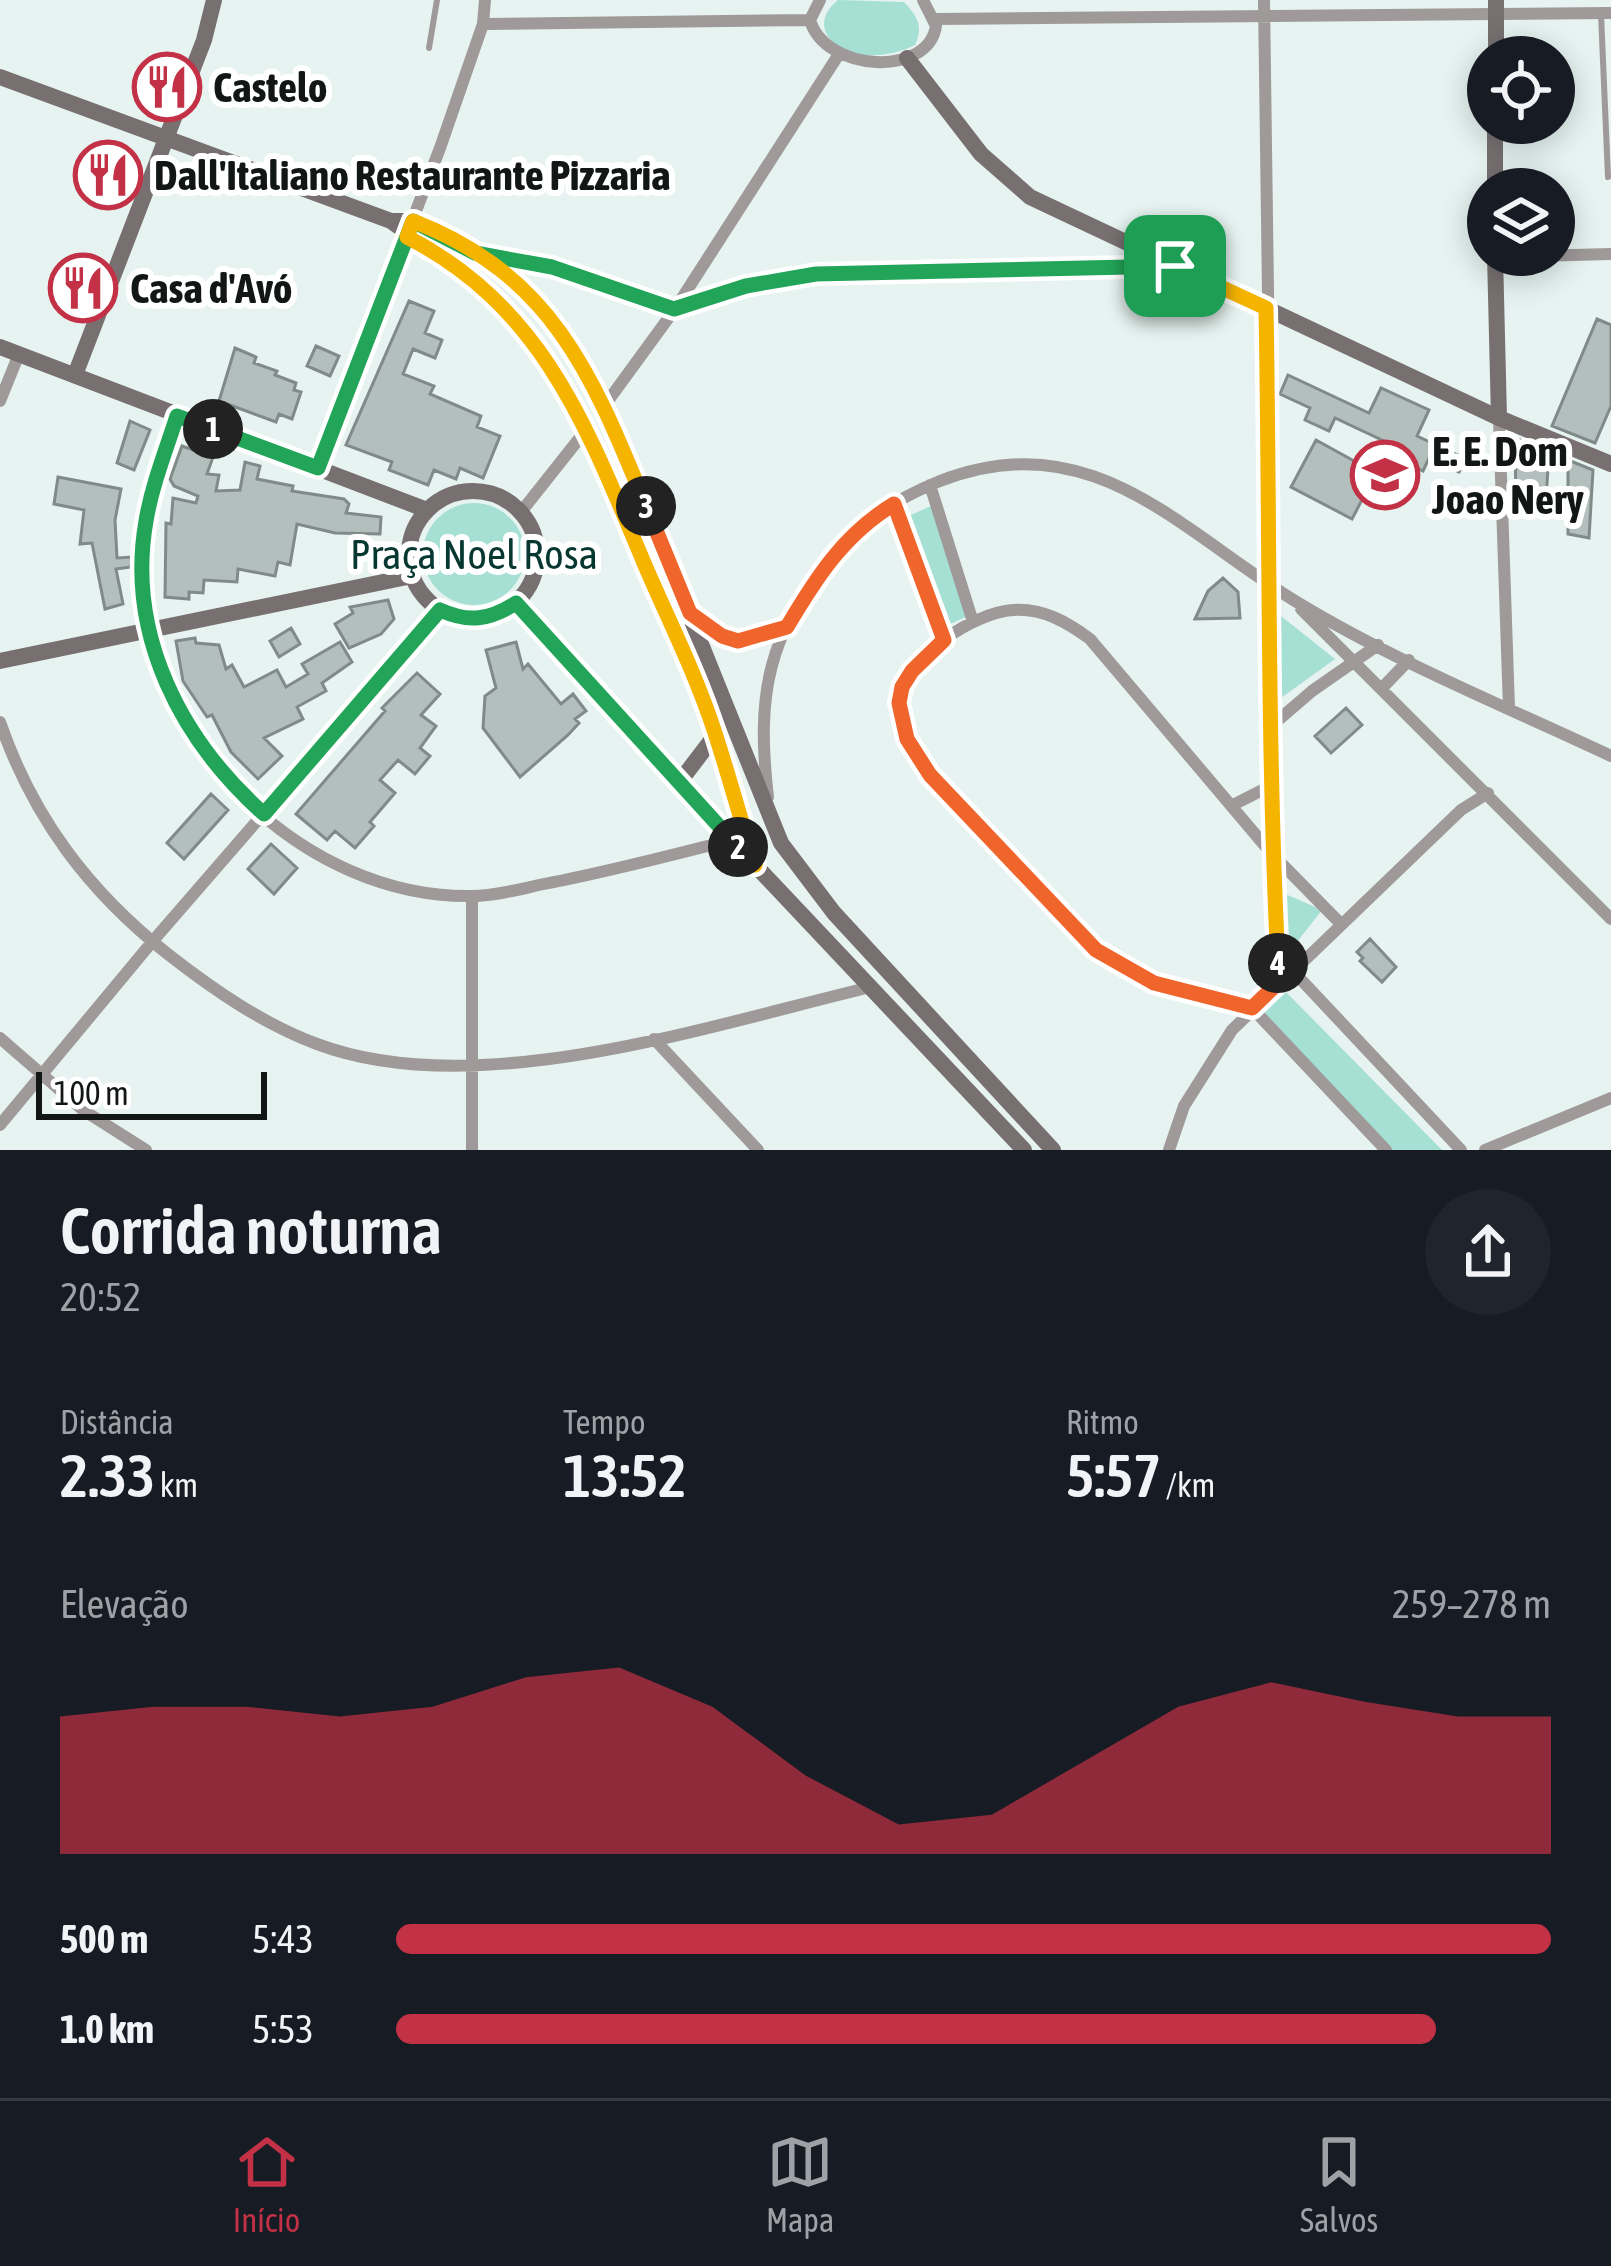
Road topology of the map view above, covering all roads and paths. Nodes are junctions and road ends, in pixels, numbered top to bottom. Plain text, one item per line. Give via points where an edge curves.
1 (214, 0) edge
2 (437, 0) edge
3 (485, 0) edge
4 (820, 0) edge
5 (923, 0) edge
6 (1019, 0) edge
7 (1264, 0) edge
8 (1496, 7) edge
9 (1606, 13) edge
10 (1264, 16) junction
11 (1019, 18) junction
12 (935, 19) junction
13 (810, 20) junction
14 (483, 24) junction
15 (429, 48) dead end
16 (839, 55) junction
17 (907, 58) junction
18 (0, 77) edge
19 (166, 138) junction
20 (1608, 177) edge
21 (410, 229) junction
22 (475, 253) junction
23 (1611, 254) edge
24 (1575, 255) edge
25 (1175, 266) junction
26 (1495, 276) edge
27 (1266, 308) junction
28 (674, 309) junction
29 (0, 347) edge
30 (20, 355) junction
31 (75, 375) junction
32 (0, 401) edge
33 (604, 405) junction
34 (177, 416) junction
35 (1499, 418) junction
36 (586, 430) junction
37 (1611, 464) edge
38 (318, 468) junction
39 (930, 485) junction
40 (894, 504) junction
41 (427, 510) junction
42 (521, 512) junction
43 (412, 576) junction
44 (1272, 583) junction
45 (516, 603) junction
46 (1297, 603) junction
47 (440, 610) junction
48 (690, 613) junction
49 (974, 622) junction
50 (787, 627) junction
51 (148, 633) junction
52 (944, 640) junction
53 (1378, 645) junction
54 (1409, 660) junction
55 (0, 661) edge
56 (1357, 662) junction
57 (1383, 687) junction
58 (1509, 708) junction
59 (0, 722) edge
60 (1268, 729) junction
61 (716, 734) junction
62 (1611, 756) edge
63 (678, 784) junction
64 (1270, 786) junction
65 (1488, 793) junction
66 (1231, 806) junction
67 (264, 814) junction
68 (771, 822) junction
69 (731, 840) junction
70 (1272, 854) junction
71 (755, 865) junction
72 (472, 896) junction
73 (1611, 919) edge
74 (1340, 923) junction
75 (152, 942) junction
76 (1292, 970) junction
77 (1279, 982) junction
78 (872, 987) junction
79 (1252, 1008) junction
80 (0, 1037) edge
81 (654, 1039) junction
82 (473, 1069) junction
83 (41, 1075) junction
84 (1611, 1098) edge
85 (0, 1125) edge
86 (146, 1150) edge
87 (472, 1150) edge
88 (758, 1150) edge
89 (1024, 1150) edge
90 (1053, 1150) edge
91 (1169, 1150) edge
92 (1386, 1150) edge
93 (1461, 1150) edge
94 (1485, 1150) edge

1 - 19 main road
2 - 15 lane
3 - 14 street
4 - 13 street
5 - 12 street
6 - 11 street
7 - 10 street
8 - 9 street
8 - 10 street
9 - 20 lane
10 - 11 street
10 - 27 street
11 - 12 street
12 - 17 street via 927,46
13 - 14 street
13 - 16 street via 819,41
14 - 21 street
16 - 17 street
16 - 28 street
17 - 25 main road via 1004,177 1060,214
18 - 19 main road
19 - 21 main road
19 - 31 main road
21 - 22 main road
21 - 36 main road via 512,314
21 - 38 street
22 - 28 street via 552,267
22 - 33 main road via 554,319
23 - 24 street
25 - 27 main road
25 - 28 street via 816,274
26 - 35 main road
27 - 35 main road
27 - 44 street
28 - 33 street
29 - 30 main road
30 - 31 main road
30 - 32 street
31 - 34 main road
33 - 48 main road
34 - 38 main road
34 - 51 street via 146,519
35 - 37 main road
35 - 58 street
36 - 42 street
36 - 61 main road
38 - 41 main road
39 - 40 street
39 - 44 street via 974,470 1074,468 1122,488
39 - 49 street
40 - 50 street via 838,550
40 - 52 street
41 - 42 main road via 475,490
41 - 43 main road via 414,529
42 - 45 main road via 537,549 536,569
43 - 47 main road
43 - 51 main road
44 - 46 street
44 - 60 street
45 - 47 main road via 479,620
45 - 63 main road
46 - 53 street
46 - 56 street
47 - 67 street
48 - 50 street via 738,641
48 - 68 main road
49 - 52 street
49 - 66 street via 1012,610 1073,626
50 - 68 street via 762,711
51 - 55 main road
51 - 67 street via 197,743
52 - 79 street via 912,671 899,703 907,739 930,775 1096,950 1154,983
53 - 54 street
53 - 56 street
54 - 57 street
54 - 58 street
56 - 57 street
56 - 60 street
57 - 65 street
58 - 62 street
59 - 75 street via 30,796 64,851
60 - 64 street
61 - 63 main road
61 - 71 main road
63 - 69 main road
64 - 66 street
64 - 70 street
65 - 73 street
65 - 74 street
66 - 70 street
67 - 72 street via 365,878
67 - 75 street
68 - 90 main road via 834,913
69 - 71 main road
69 - 72 street
70 - 74 street
70 - 77 street
71 - 78 main road
72 - 82 street
74 - 76 street
75 - 82 street via 248,1010 316,1044
75 - 83 street
76 - 77 street
76 - 93 street
77 - 79 street
78 - 81 street
78 - 89 main road
79 - 91 street via 1206,1067
79 - 92 street
80 - 83 street
81 - 82 street
81 - 88 street
82 - 87 street
83 - 85 street
83 - 86 street
84 - 94 street

